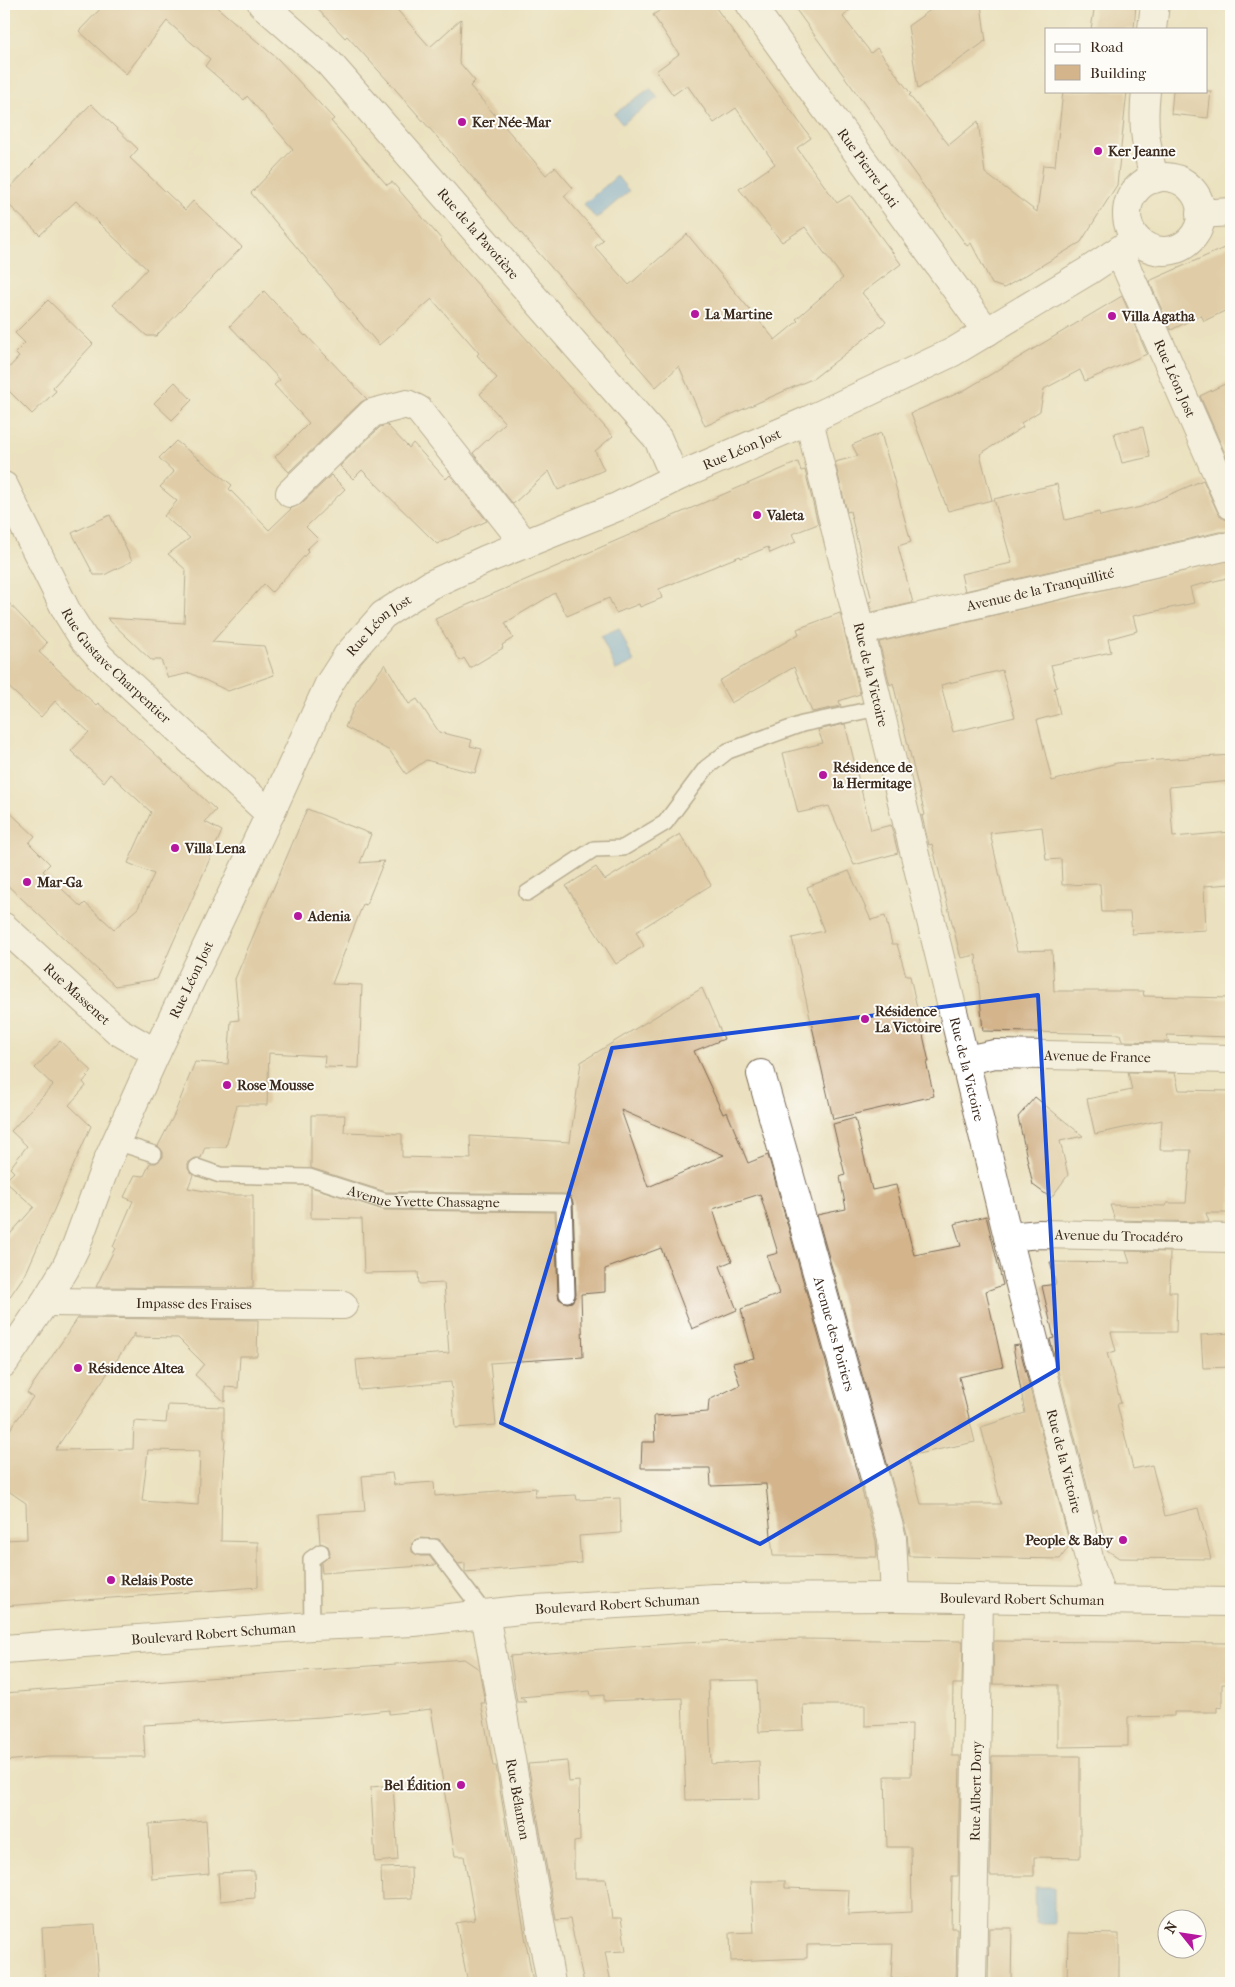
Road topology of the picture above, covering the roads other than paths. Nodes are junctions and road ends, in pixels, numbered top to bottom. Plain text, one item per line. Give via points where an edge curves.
1 (262, 4) edge
2 (750, 4) edge
3 (1155, 4) edge
4 (1152, 28) edge
5 (1146, 92) edge
6 (1154, 179) junction
7 (1231, 212) edge
8 (1200, 214) junction
9 (1128, 245) junction
10 (987, 332) junction
11 (808, 420) junction
12 (675, 478) junction
13 (4, 486) edge
14 (290, 493) dead end
15 (1231, 505) edge
16 (525, 544) junction
17 (1223, 547) dead end
18 (859, 631) junction
19 (878, 708) junction
20 (270, 814) junction
21 (527, 892) dead end
22 (4, 927) edge
23 (156, 1053) junction
24 (1231, 1058) edge
25 (966, 1060) junction
26 (761, 1074) dead end
27 (116, 1142) junction
28 (154, 1154) dead end
29 (197, 1167) dead end
30 (1008, 1237) junction
31 (1231, 1238) edge
32 (568, 1294) dead end
33 (45, 1302) junction
34 (343, 1305) dead end
35 (4, 1363) edge
36 (420, 1547) dead end
37 (321, 1552) dead end
38 (895, 1597) junction
39 (979, 1598) junction
40 (1102, 1599) junction
41 (1231, 1602) edge
42 (485, 1614) junction
43 (312, 1626) junction
44 (4, 1649) edge
45 (550, 1983) edge
46 (972, 1983) edge

1 - 12 street, Rue de la Pavotière via 340,76 658,439
2 - 10 street, Rue Pierre Loti
3 - 4 street
5 - 6 street via 1144,132
6 - 8 street via 1173,179 1185,184 1198,200
6 - 9 street via 1137,189 1129,205
7 - 8 street
8 - 9 street via 1198,227 1191,239 1174,250
9 - 10 street, Rue Léon Jost
9 - 15 street, Rue Léon Jost
10 - 11 street, Rue Léon Jost via 945,356
11 - 12 street, Rue Léon Jost
11 - 18 street, Rue de la Victoire
12 - 16 street, Rue Léon Jost via 617,507
13 - 20 street, Rue Gustave Charpentier via 83,638
14 - 16 street via 372,413 407,404 419,410
16 - 20 street, Rue Léon Jost via 430,585 383,615 347,656 329,684
17 - 18 street, Avenue de la Tranquillité
18 - 19 street, Rue de la Victoire
19 - 21 lane via 802,724 728,752 706,768 665,823 623,848 594,849
19 - 25 street, Rue de la Victoire
20 - 23 street, Rue Léon Jost
22 - 23 street, Rue Massenet via 118,1031
23 - 27 street, Rue Léon Jost
24 - 25 street, Avenue de France via 995,1054
25 - 30 street, Rue de la Victoire
26 - 38 street, Avenue des Poiriers via 892,1538
27 - 28 lane
27 - 33 street, Rue Léon Jost via 76,1246
29 - 32 lane, Avenue Yvette Chassagne via 220,1175 309,1177 384,1201 564,1203
30 - 31 street, Avenue du Trocadéro via 1040,1234
30 - 40 street, Rue de la Victoire
33 - 34 street, Impasse des Fraises
33 - 35 street, Rue Léon Jost
36 - 42 lane via 434,1547
37 - 43 lane via 311,1559
38 - 39 street, Boulevard Robert Schuman
38 - 42 street, Boulevard Robert Schuman via 715,1598
39 - 40 street, Boulevard Robert Schuman
39 - 46 street, Rue Albert Dory
40 - 41 street, Boulevard Robert Schuman
42 - 43 street, Boulevard Robert Schuman via 414,1622
42 - 45 street, Rue Bélanton
43 - 44 street, Boulevard Robert Schuman

